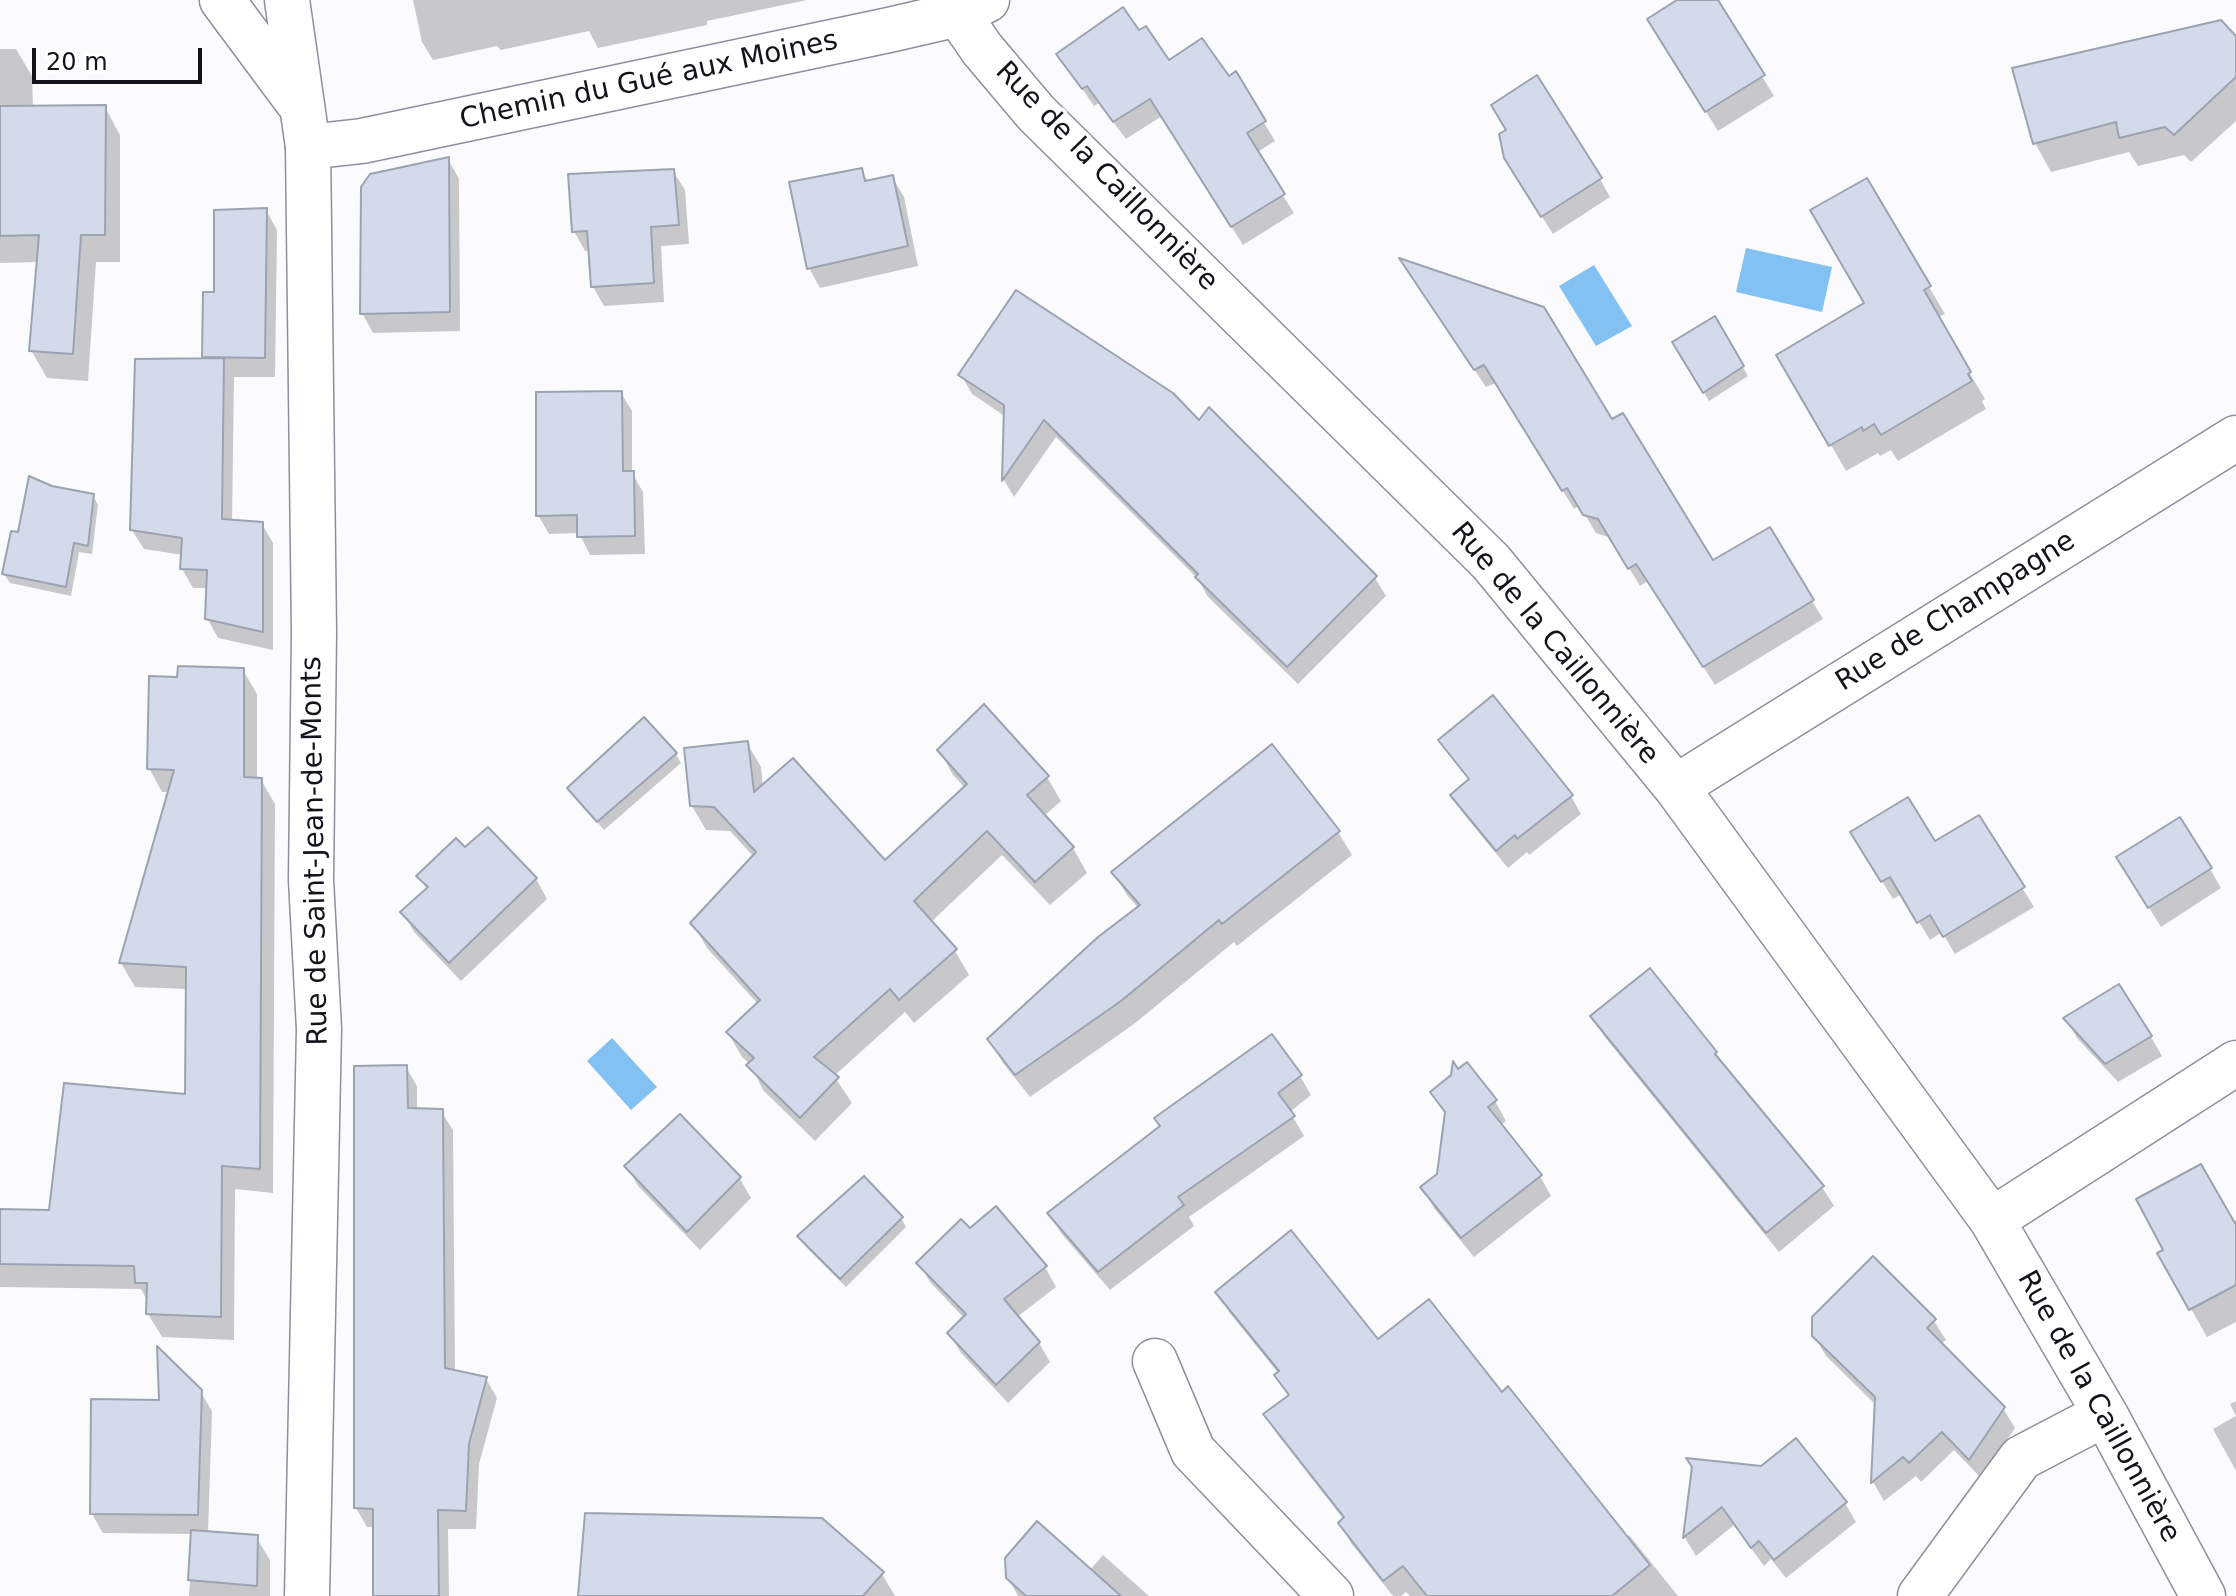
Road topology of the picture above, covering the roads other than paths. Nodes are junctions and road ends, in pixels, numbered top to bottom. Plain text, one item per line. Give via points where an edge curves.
1 (222, 0) edge
2 (287, 0) edge
3 (973, 7) edge
4 (304, 127) junction
5 (2236, 438) edge
6 (1676, 787) junction
7 (2236, 1063) edge
8 (1992, 1220) junction
9 (1155, 1361) dead end
10 (2105, 1414) junction
11 (307, 1596) edge
12 (1331, 1596) edge
13 (1920, 1596) edge
14 (2203, 1596) edge

1 - 4 street
2 - 4 street, Rue de Saint-Jean-de-Monts
3 - 4 street, Chemin du Gué aux Moines via 362,141
3 - 6 street, Rue de la Caillonnière via 982,49 1036,113 1491,562
4 - 11 street, Rue de Saint-Jean-de-Monts via 314,633 311,880 319,1029
5 - 6 street, Rue de Champagne
6 - 8 street, Rue de la Caillonnière
7 - 8 street
8 - 10 street, Rue de la Caillonnière
9 - 12 street via 1193,1451
10 - 13 street via 2021,1458
10 - 14 street, Rue de la Caillonnière

